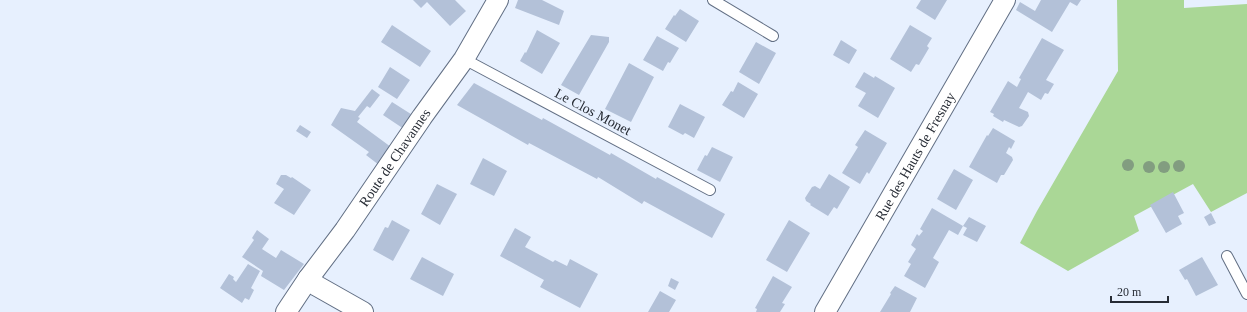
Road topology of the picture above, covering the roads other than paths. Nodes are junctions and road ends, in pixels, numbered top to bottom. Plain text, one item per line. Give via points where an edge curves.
1 (498, 0) edge
2 (713, 0) edge
3 (1006, 0) edge
4 (773, 36) dead end
5 (464, 59) junction
6 (710, 190) dead end
7 (1227, 256) dead end
8 (308, 279) junction
9 (1247, 294) edge
10 (286, 312) edge
11 (364, 312) edge
12 (825, 312) edge

1 - 5 street, Route de Chavannes
2 - 4 lane
3 - 12 street, Rue des Hauts de Fresnay
5 - 6 lane, Le Clos Monet
5 - 8 street, Route de Chavannes
7 - 9 lane
8 - 10 street, Route de Chavannes
8 - 11 street

